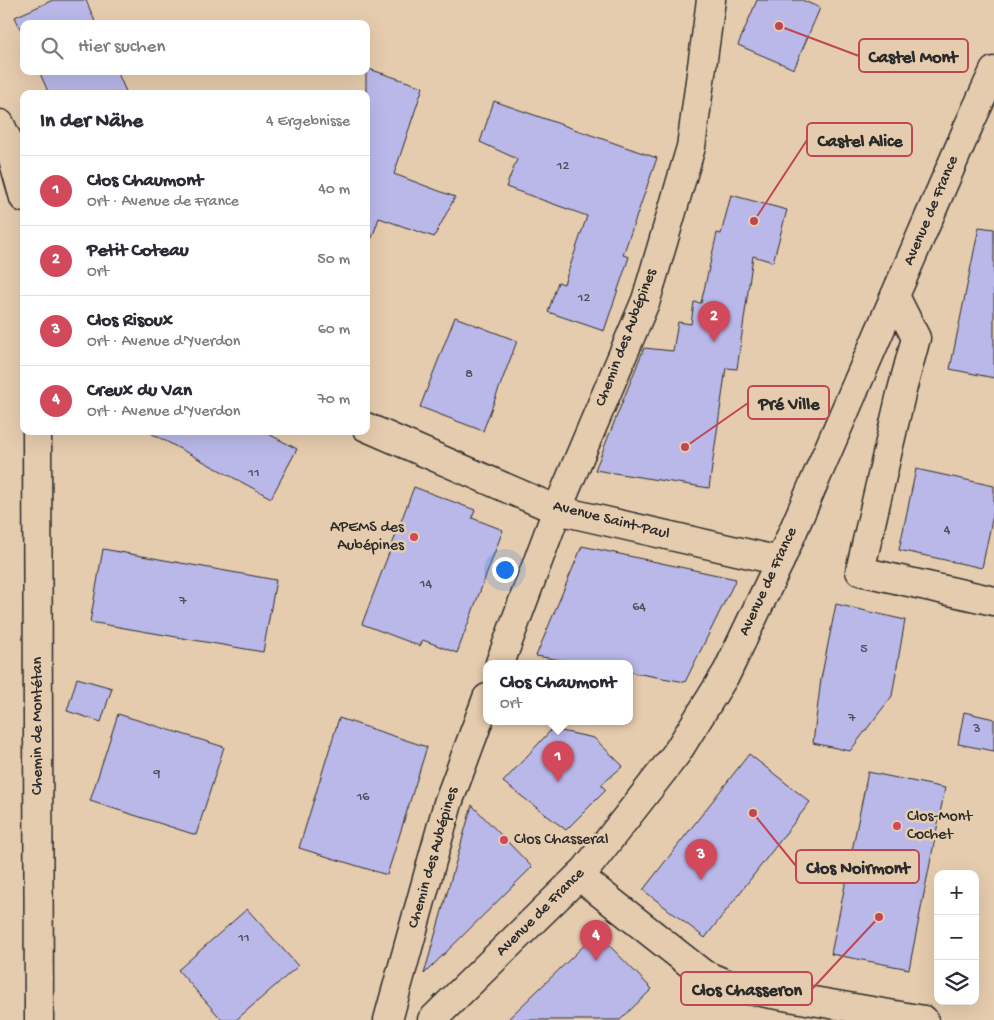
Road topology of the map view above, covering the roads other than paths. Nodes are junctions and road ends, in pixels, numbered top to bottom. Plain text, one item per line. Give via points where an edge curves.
1 (711, 0) edge
2 (994, 71) edge
3 (0, 124) edge
4 (20, 184) edge
5 (895, 296) junction
6 (370, 429) edge
7 (37, 435) edge
8 (557, 510) junction
9 (780, 561) junction
10 (994, 601) edge
11 (501, 660) edge
12 (483, 709) edge
13 (579, 876) junction
14 (39, 1020) edge
15 (388, 1020) edge
16 (432, 1020) edge
17 (924, 1020) edge

1 - 8 street, Chemin des Aubépines via 691,147 646,300
2 - 5 street, Avenue de France
3 - 4 street
5 - 9 street, Avenue de France
5 - 10 street via 916,338 860,571
6 - 8 street, Avenue Saint-Paul
7 - 14 street, Chemin de Montétan
8 - 9 street, Avenue Saint-Paul
8 - 11 street, Chemin des Aubépines
9 - 13 street, Avenue de France via 727,672 676,754
12 - 15 street, Chemin des Aubépines via 448,803
13 - 16 street, Avenue de France
13 - 17 street via 703,974 737,988

